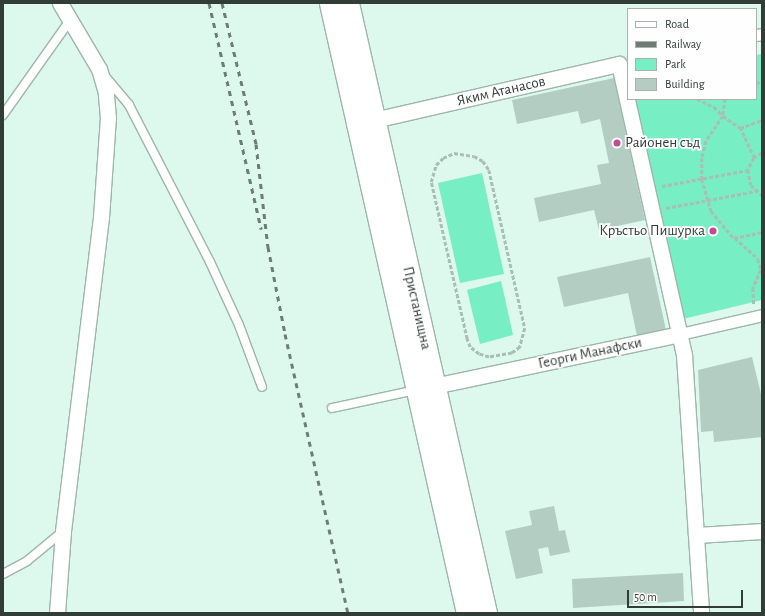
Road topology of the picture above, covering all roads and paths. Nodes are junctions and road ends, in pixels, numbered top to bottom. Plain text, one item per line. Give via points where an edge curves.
1 (60, 3) edge
2 (330, 3) edge
3 (348, 3) edge
4 (71, 19) junction
5 (624, 63) edge
6 (99, 69) junction
7 (627, 79) edge
8 (631, 100) edge
9 (699, 100) edge
10 (725, 100) edge
11 (3, 114) edge
12 (723, 116) junction
13 (374, 120) junction
14 (762, 120) edge
15 (740, 128) junction
16 (762, 153) edge
17 (754, 158) junction
18 (748, 170) junction
19 (702, 179) junction
20 (647, 189) junction
21 (756, 191) junction
22 (762, 195) edge
23 (707, 200) junction
24 (652, 211) junction
25 (762, 232) edge
26 (734, 238) junction
27 (759, 315) edge
28 (525, 328) joint
29 (680, 334) junction
30 (262, 387) dead end
31 (426, 388) junction
32 (332, 408) dead end
33 (63, 531) junction
34 (762, 531) edge
35 (696, 535) junction
36 (3, 574) edge
37 (57, 613) edge
38 (467, 613) edge
39 (486, 613) edge
40 (701, 613) edge

1 - 4 street
2 - 31 main road, Пристанищна
3 - 13 main road, Пристанищна
4 - 6 street
4 - 11 lane
5 - 7 street
5 - 13 street, Яким Атанасов
6 - 30 lane via 129,105 167,176 236,318
6 - 33 street via 106,93 108,118 102,209
8 - 20 street
9 - 12 path via 714,107
10 - 12 path
12 - 15 path
12 - 19 path via 706,141
13 - 31 main road, Пристанищна
14 - 15 path
15 - 17 path
16 - 17 path
17 - 18 path
18 - 19 path
18 - 21 path via 748,178
19 - 20 path
19 - 23 path
20 - 24 street
21 - 22 path
21 - 23 path
23 - 24 path
23 - 26 path via 720,224
24 - 29 street
25 - 26 path
26 - 27 path via 758,259 761,270 753,288
27 - 29 street, Георги Манафски
28 - 28 path via 520,347 512,353 489,357 478,354 470,347 431,182 436,165 454,153 474,156 489,170
29 - 31 street, Георги Манафски
29 - 35 street via 684,355
31 - 32 lane
31 - 38 main road, Пристанищна
31 - 39 main road, Пристанищна
33 - 36 lane via 27,561
33 - 37 street
34 - 35 street
35 - 40 street

